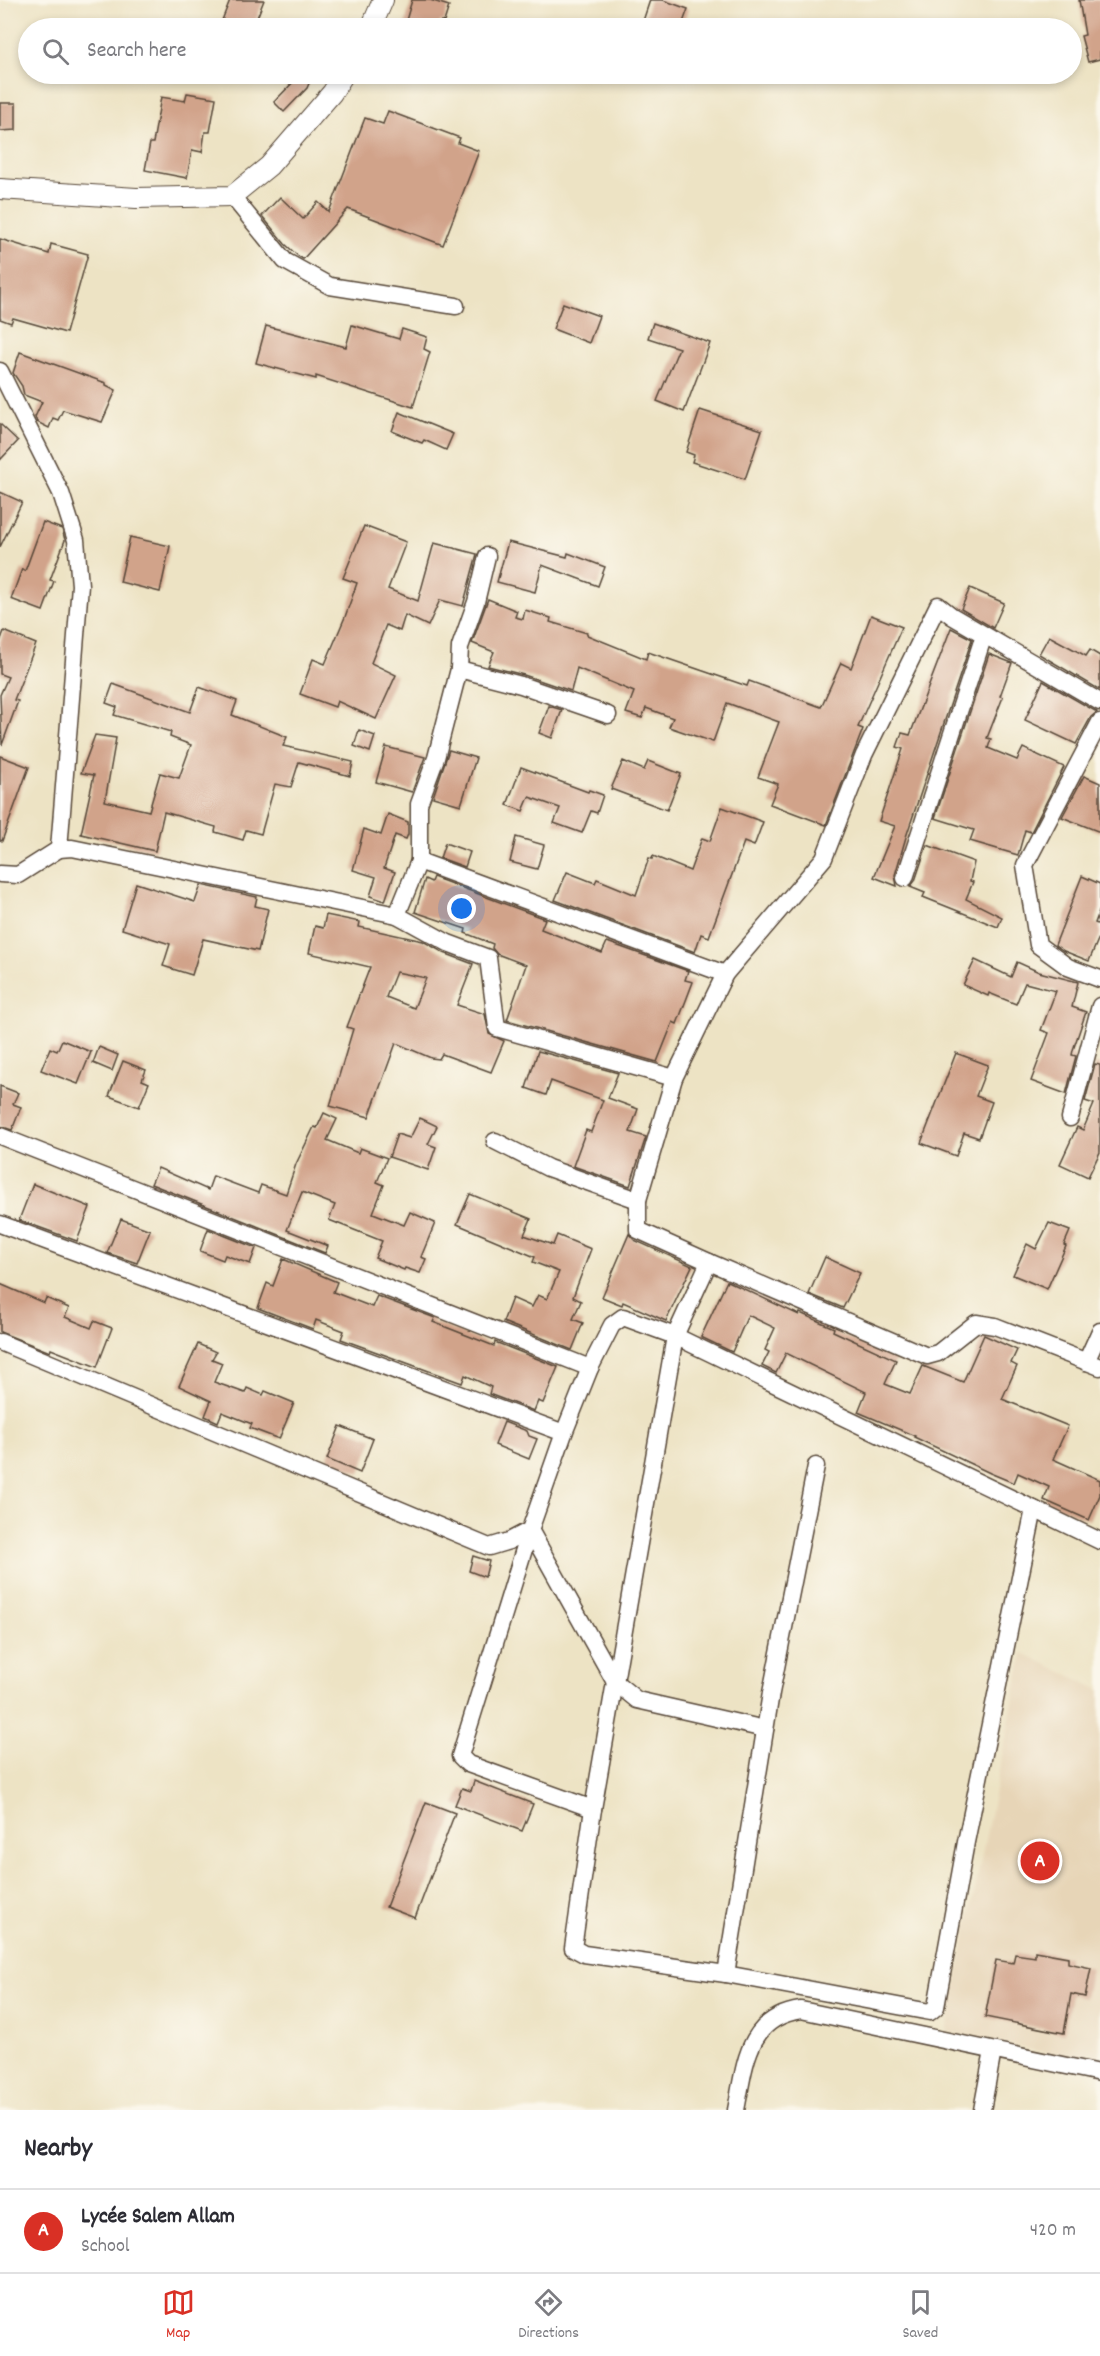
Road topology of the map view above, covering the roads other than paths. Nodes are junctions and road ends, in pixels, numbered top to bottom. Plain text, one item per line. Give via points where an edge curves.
1 (383, 0) edge
2 (375, 18) edge
3 (338, 84) edge
4 (0, 189) edge
5 (232, 196) junction
6 (456, 306) dead end
7 (0, 371) edge
8 (487, 556) dead end
9 (984, 634) junction
10 (459, 669) junction
11 (1100, 702) edge
12 (608, 715) dead end
13 (1100, 722) edge
14 (59, 849) junction
15 (419, 861) junction
16 (0, 874) edge
17 (905, 878) dead end
18 (397, 915) junction
19 (725, 974) junction
20 (1100, 979) edge
21 (1100, 1006) edge
22 (674, 1078) junction
23 (1070, 1118) dead end
24 (0, 1136) edge
25 (495, 1141) dead end
26 (638, 1200) junction
27 (0, 1224) edge
28 (709, 1262) junction
29 (1100, 1331) edge
30 (675, 1336) junction
31 (0, 1342) edge
32 (1093, 1364) edge
33 (590, 1368) junction
34 (564, 1433) junction
35 (816, 1466) dead end
36 (1034, 1509) junction
37 (530, 1530) junction
38 (1100, 1541) edge
39 (615, 1682) junction
40 (765, 1729) junction
41 (592, 1809) junction
42 (726, 1974) junction
43 (993, 2051) junction
44 (1100, 2073) edge
45 (736, 2110) edge
46 (982, 2110) edge

1 - 2 street
3 - 5 street via 269,166
4 - 5 street via 136,198
5 - 6 street via 285,261 330,286
7 - 14 street via 61,493 76,540 80,585
8 - 10 street via 460,647
9 - 11 street
9 - 17 street
9 - 19 street via 938,605 864,755 824,858
10 - 12 street via 521,685
10 - 15 street via 436,758 419,804
13 - 20 street via 1025,865 1038,945 1068,967
14 - 16 street via 18,875
14 - 18 street via 72,848
15 - 18 street
15 - 19 street
18 - 22 street via 448,943 488,958 497,1028
19 - 22 street
21 - 23 street
22 - 26 street
24 - 33 street
25 - 26 street via 548,1168
26 - 28 street via 638,1230
27 - 34 street
28 - 30 street
28 - 32 street via 927,1356 938,1353 976,1323 995,1326
29 - 32 street
30 - 33 street via 623,1317 612,1325
30 - 36 street
30 - 39 street
31 - 37 street via 489,1547 509,1542
33 - 34 street
34 - 37 street
35 - 40 street
36 - 38 street
36 - 42 street via 936,2007 930,2012
37 - 39 street
37 - 41 street via 460,1756 468,1764
39 - 40 street via 637,1700
39 - 41 street
40 - 42 street
41 - 42 street via 573,1948 584,1954
43 - 44 street
43 - 45 street via 801,2010 790,2012 769,2021 753,2040
43 - 46 street

